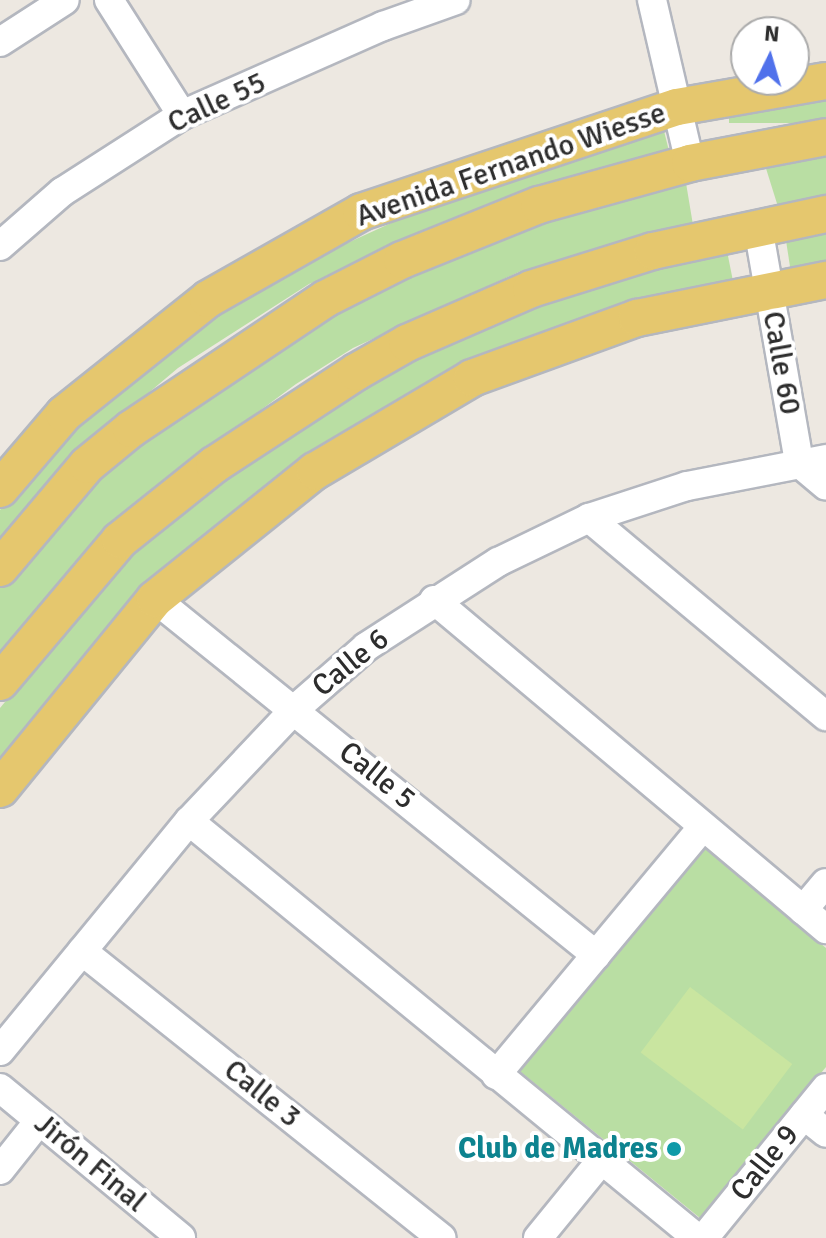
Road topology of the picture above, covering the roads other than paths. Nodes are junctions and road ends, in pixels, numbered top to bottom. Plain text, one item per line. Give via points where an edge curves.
1 (65, 0) edge
2 (109, 0) edge
3 (456, 0) edge
4 (652, 0) edge
5 (0, 42) edge
6 (826, 81) edge
7 (677, 107) junction
8 (182, 115) junction
9 (826, 137) edge
10 (690, 163) junction
11 (826, 214) edge
12 (758, 227) junction
13 (0, 246) edge
14 (826, 280) edge
15 (769, 291) junction
16 (812, 461) edge
17 (826, 486) edge
18 (0, 489) edge
19 (589, 518) junction
20 (0, 568) edge
21 (155, 599) junction
22 (434, 600) junction
23 (0, 682) edge
24 (295, 709) junction
25 (826, 716) edge
26 (0, 789) edge
27 (189, 821) junction
28 (702, 828) junction
29 (826, 883) edge
30 (803, 910) junction
31 (826, 929) edge
32 (82, 951) junction
33 (596, 955) junction
34 (0, 1051) edge
35 (496, 1075) junction
36 (0, 1088) edge
37 (826, 1088) edge
38 (804, 1115) junction
39 (39, 1121) junction
40 (826, 1133) edge
41 (600, 1162) junction
42 (0, 1170) edge
43 (181, 1238) edge
44 (441, 1238) edge
45 (538, 1238) edge
46 (697, 1238) edge
47 (704, 1238) edge

1 - 5 street
2 - 8 street
3 - 8 street, Calle 55 via 383,26
4 - 7 street
6 - 7 main road, Avenida Fernando Wiesse
7 - 10 street
7 - 18 main road, Avenida Fernando Wiesse via 361,212 208,299 64,414
8 - 13 street, Calle 55 via 62,192
9 - 10 main road, Avenida Fernando Wiesse
10 - 20 main road, Avenida Fernando Wiesse via 539,205 402,260 325,299 131,429 87,465
11 - 12 main road
12 - 15 street, Calle 60
12 - 23 main road via 653,251 531,289 407,343 356,372 203,473 120,540
14 - 15 main road
15 - 16 street, Calle 60
15 - 21 main road via 637,318 472,378 315,471
16 - 17 street
16 - 19 street, Calle 6 via 687,486
19 - 22 street, Calle 6
19 - 25 street
21 - 24 street, Calle 5
21 - 26 main road
22 - 24 street, Calle 6 via 366,647
22 - 28 street
24 - 27 street, Calle 6
24 - 33 street, Calle 5
27 - 32 street, Calle 6
27 - 35 street
28 - 30 street
28 - 33 street
29 - 30 street
30 - 31 street
32 - 34 street, Calle 6
32 - 44 street, Calle 3
33 - 35 street
35 - 41 street
36 - 39 street, Jirón Final
37 - 38 street, Calle 9
38 - 40 street
38 - 47 street, Calle 9
39 - 42 street
39 - 43 street, Jirón Final
41 - 45 street
41 - 46 street

